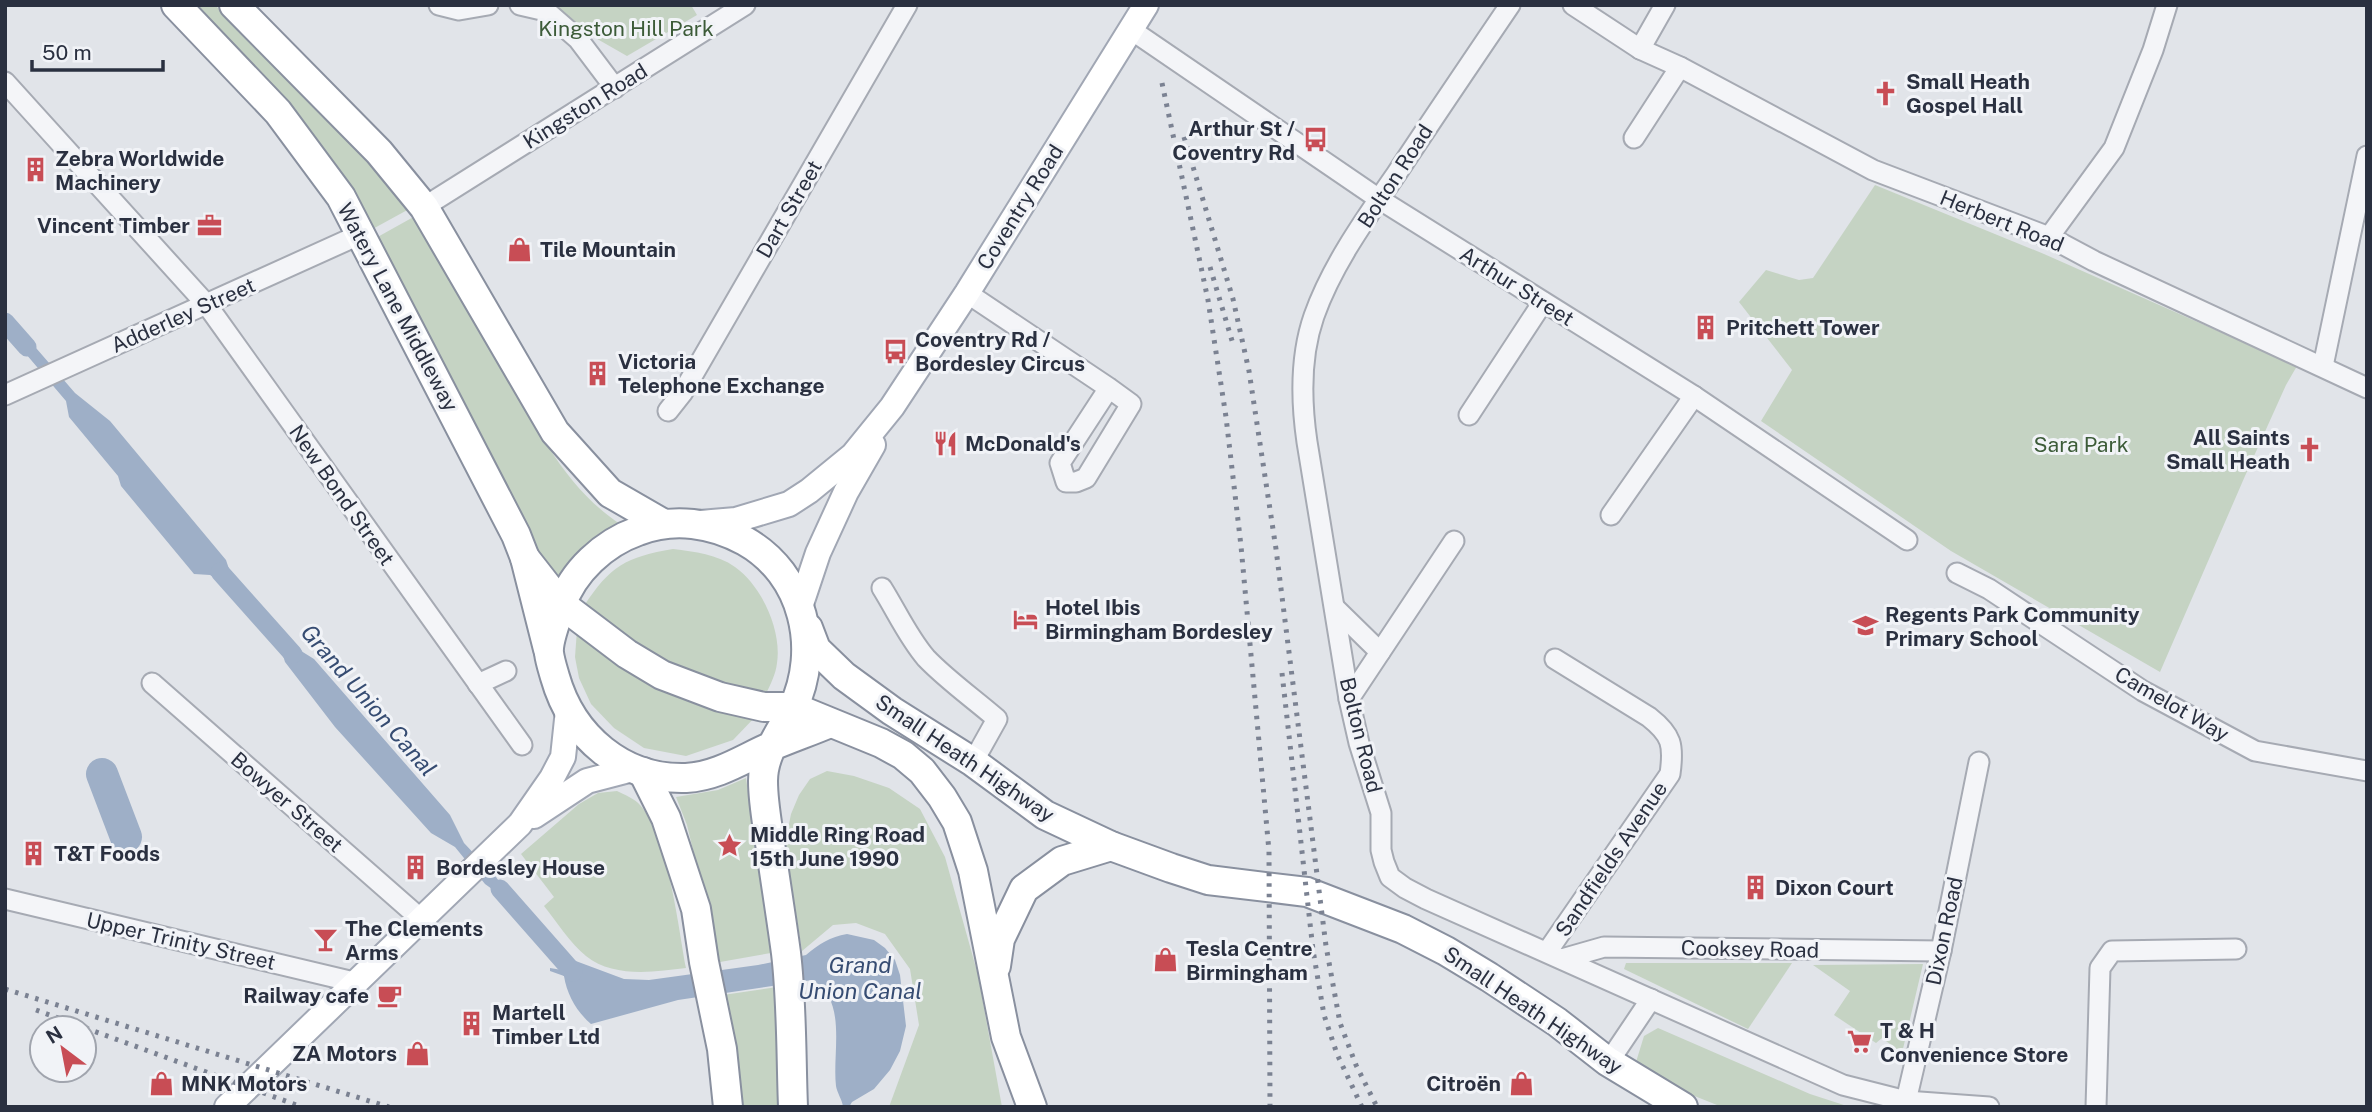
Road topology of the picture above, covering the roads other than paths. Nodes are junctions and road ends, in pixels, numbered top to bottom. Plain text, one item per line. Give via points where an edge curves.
1 (176, 5) edge
2 (234, 5) edge
3 (439, 5) edge
4 (488, 5) edge
5 (520, 5) edge
6 (746, 5) edge
7 (907, 5) edge
8 (1146, 5) edge
9 (1510, 5) edge
10 (1573, 5) edge
11 (1665, 5) edge
12 (2167, 5) edge
13 (1130, 29) junction
14 (1640, 49) junction
15 (1680, 68) junction
16 (5, 82) edge
17 (615, 88) junction
18 (1634, 138) dead end
19 (2367, 156) edge
20 (1379, 200) junction
21 (425, 207) junction
22 (361, 234) junction
23 (2049, 237) junction
24 (967, 293) junction
25 (1543, 302) junction
26 (207, 305) junction
27 (2323, 366) junction
28 (1109, 388) junction
29 (2367, 388) edge
30 (5, 395) edge
31 (1694, 396) junction
32 (892, 407) junction
33 (668, 411) dead end
34 (1469, 415) dead end
35 (1611, 514) dead end
36 (676, 524) junction
37 (1907, 540) dead end
38 (1454, 541) dead end
39 (526, 558) junction
40 (1958, 573) dead end
41 (882, 588) dead end
42 (561, 604) junction
43 (1335, 608) junction
44 (801, 612) junction
45 (549, 652) junction
46 (1380, 652) junction
47 (1555, 659) dead end
48 (506, 671) dead end
49 (152, 683) dead end
50 (478, 684) junction
51 (1349, 699) junction
52 (793, 706) junction
53 (568, 710) junction
54 (830, 723) junction
55 (522, 745) dead end
56 (771, 746) junction
57 (973, 762) junction
58 (1979, 762) dead end
59 (638, 770) junction
60 (2367, 772) edge
61 (520, 824) junction
62 (1111, 846) junction
63 (5, 899) edge
64 (422, 920) junction
65 (2236, 949) dead end
66 (1941, 951) junction
67 (1554, 956) junction
68 (994, 979) junction
69 (358, 983) junction
70 (1651, 999) junction
71 (1607, 1061) junction
72 (1906, 1101) junction
73 (227, 1107) edge
74 (728, 1107) edge
75 (793, 1107) edge
76 (1032, 1107) edge
77 (1683, 1107) edge
78 (1989, 1107) edge
79 (2096, 1107) edge

1 - 22 highway, Watery Lane Middleway via 278,112 341,197
2 - 21 highway via 379,152
3 - 4 street via 459,10
5 - 17 street via 546,11 578,39
6 - 17 street, Kingston Road
7 - 33 street, Dart Street via 683,393
8 - 13 main road, Coventry Road
9 - 20 street, Bolton Road
10 - 14 street, Herbert Road
11 - 14 street
12 - 23 street via 2114,148
13 - 20 street, Arthur Street
13 - 24 main road, Coventry Road
14 - 15 street, Herbert Road
15 - 18 street
15 - 23 street, Herbert Road via 1873,170
16 - 26 street, New Bond Street
17 - 21 street, Kingston Road
19 - 27 street
20 - 25 street, Arthur Street
20 - 43 street, Bolton Road via 1320,300 1303,365 1302,411
21 - 36 highway via 555,432 610,493
22 - 26 street, Adderley Street
22 - 39 highway, Watery Lane Middleway
23 - 27 street, Herbert Road
24 - 28 street
24 - 32 main road, Coventry Road
25 - 31 street, Arthur Street
25 - 34 street
26 - 30 street, Adderley Street
26 - 50 street, New Bond Street
27 - 29 street, Herbert Road
28 - 28 street via 1131,404 1086,478 1066,482 1060,463
31 - 35 street
31 - 37 street, Arthur Street
32 - 36 main road, Coventry Road via 853,455 789,504 736,520
32 - 44 main road, Coventry Road via 823,541
36 - 42 highway via 627,535 595,556
36 - 44 highway, Small Heath Highway via 710,527 749,543 780,571
38 - 46 street
39 - 42 highway
39 - 45 highway, Watery Lane Middleway
40 - 60 street, Camelot Way via 2143,691 2255,751
41 - 57 street via 925,657 997,719
42 - 45 highway
42 - 52 highway via 662,675 764,707
43 - 46 street
43 - 51 street, Bolton Road
44 - 52 highway via 807,662
44 - 57 highway, Small Heath Highway via 816,649 844,676
45 - 53 highway, Watery Lane Middleway
46 - 51 street
47 - 67 street, Sandfields Avenue via 1662,727 1673,755 1670,774
48 - 50 street
49 - 64 street, Bowyer Street
50 - 55 street, New Bond Street
51 - 67 street, Bolton Road via 1381,813 1381,850 1391,877 1426,899
52 - 54 highway, Small Heath Highway
52 - 56 highway
53 - 59 highway, Watery Lane Middleway via 602,751
53 - 61 main road via 563,757
54 - 56 highway
54 - 68 highway, Small Heath Highway via 903,755 943,797 957,822 973,871
56 - 59 highway via 708,775 667,777
56 - 75 highway via 763,778 765,815 786,954
57 - 62 highway, Small Heath Highway via 1045,816
58 - 66 street, Dixon Road
59 - 61 main road via 587,782
59 - 74 highway via 666,818 696,909 723,1049
61 - 64 main road
62 - 68 highway via 1062,861 1024,889 1000,939
62 - 71 highway, Small Heath Highway via 1208,880 1307,892 1403,929 1489,976
63 - 69 street, Upper Trinity Street
64 - 69 main road
65 - 79 street via 2112,951 2100,968
66 - 67 street, Cooksey Road via 1604,947
66 - 72 street, Dixon Road
67 - 70 street, Bolton Road
68 - 76 highway, Small Heath Highway via 1006,1037
69 - 73 main road
70 - 71 street
70 - 72 street, Bolton Road via 1843,1085
71 - 77 highway, Small Heath Highway
72 - 78 street, Bolton Road

